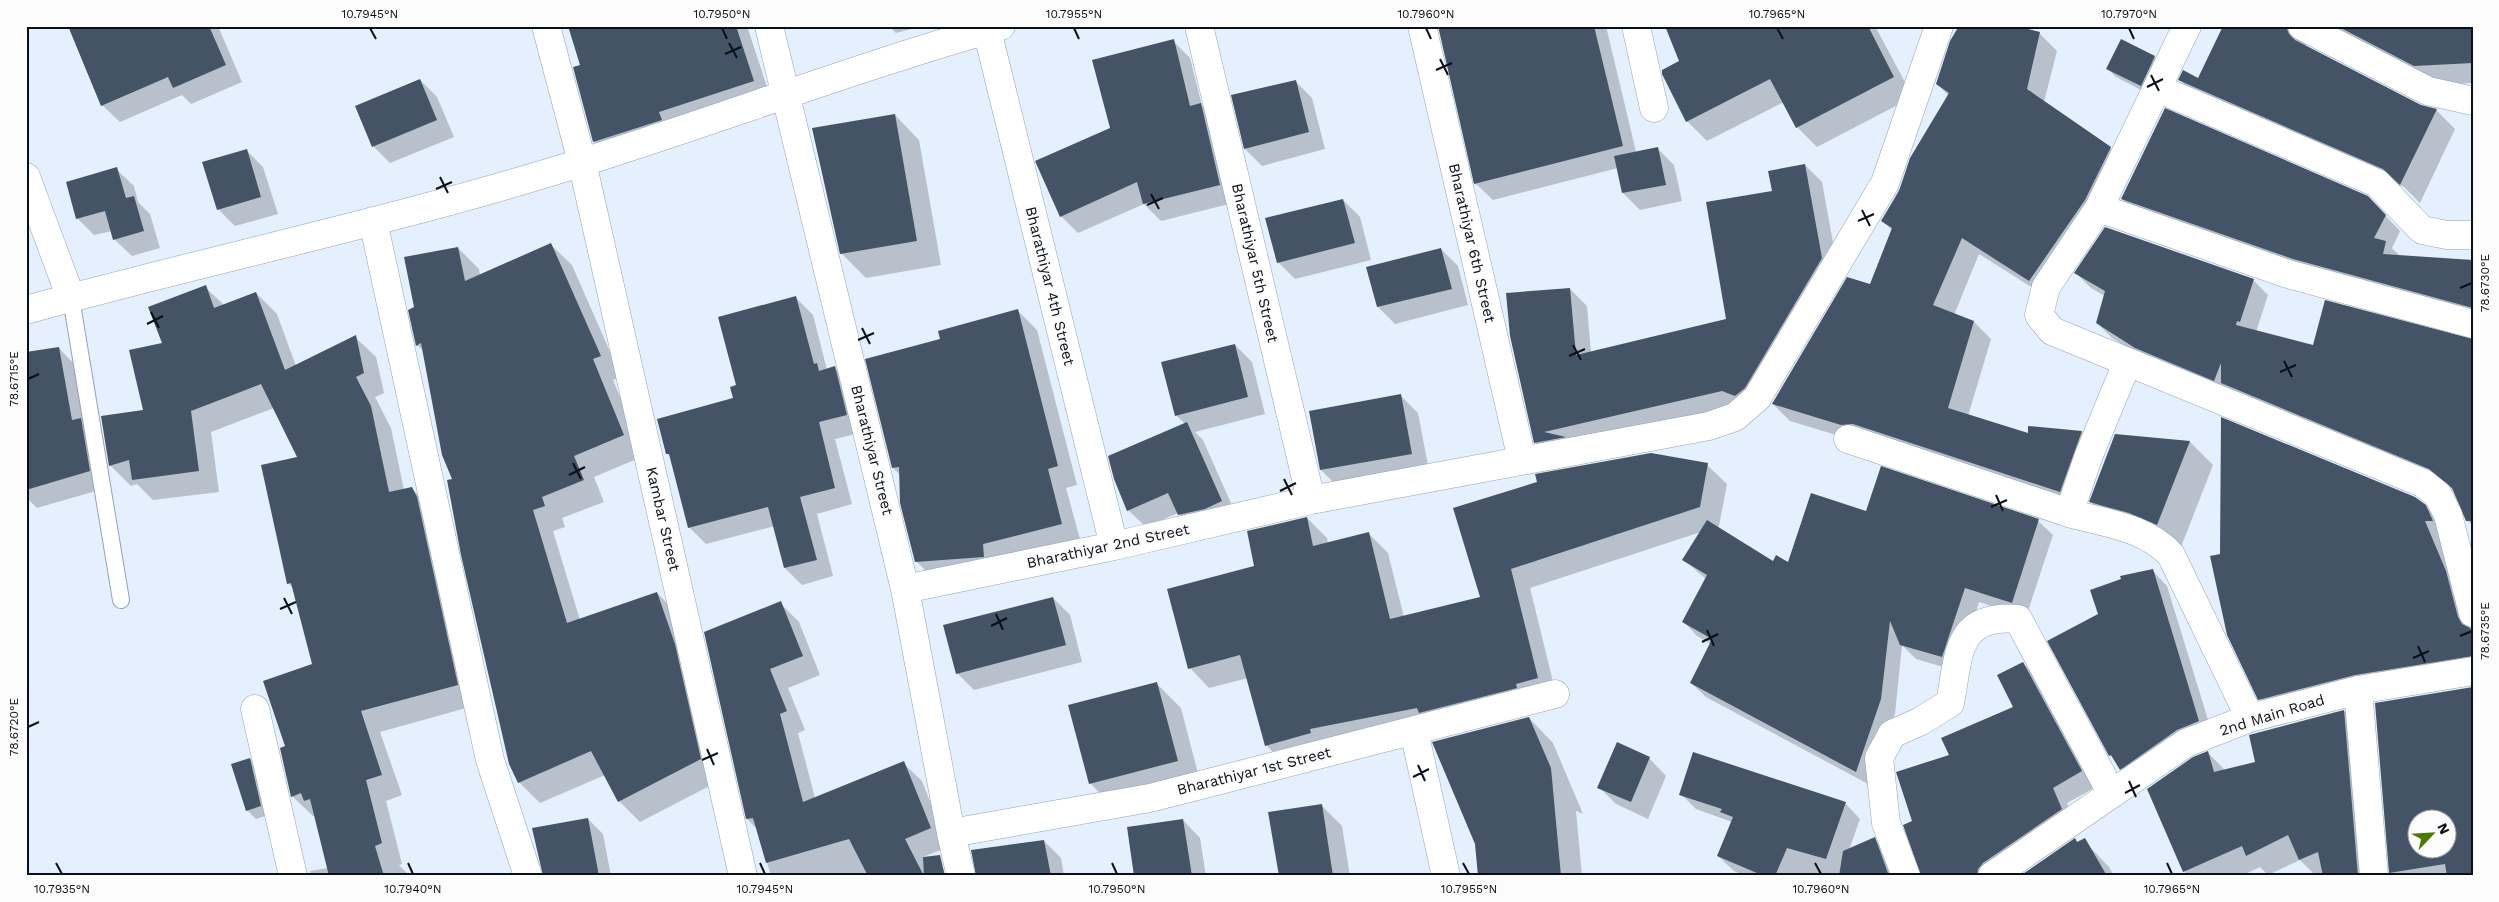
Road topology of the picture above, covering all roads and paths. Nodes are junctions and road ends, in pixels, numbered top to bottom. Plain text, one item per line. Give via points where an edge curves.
1 (546, 26) edge
2 (769, 26) edge
3 (1199, 26) edge
4 (1422, 26) edge
5 (1636, 26) edge
6 (1939, 26) edge
7 (2188, 26) edge
8 (2302, 26) edge
9 (991, 28) edge
10 (2156, 88) junction
11 (786, 93) junction
12 (2473, 101) edge
13 (1654, 108) dead end
14 (582, 162) junction
15 (26, 177) edge
16 (2100, 208) junction
17 (373, 221) junction
18 (2473, 234) edge
19 (71, 298) junction
20 (26, 310) edge
21 (2473, 324) edge
22 (2127, 363) junction
23 (1848, 440) dead end
24 (1522, 460) junction
25 (1311, 500) junction
26 (2069, 513) junction
27 (1114, 546) junction
28 (905, 589) junction
29 (121, 600) dead end
30 (2473, 612) edge
31 (2473, 671) edge
32 (2358, 690) junction
33 (1555, 694) dead end
34 (255, 709) dead end
35 (2250, 718) junction
36 (1414, 730) junction
37 (2112, 794) junction
38 (951, 833) junction
39 (293, 876) edge
40 (528, 876) edge
41 (743, 876) edge
42 (961, 876) edge
43 (1446, 876) edge
44 (1906, 876) edge
45 (1992, 876) edge
46 (2374, 876) edge

1 - 14 street, Kambar Street
2 - 11 street, Bharathiyar Street
3 - 25 street, Bharathiyar 5th Street
4 - 24 street, Bharathiyar 6th Street
5 - 13 street
6 - 24 street, Bharathiyar 2nd Street via 1885,182 1757,398 1735,417 1708,426
7 - 10 street
8 - 12 street via 2428,91
9 - 11 street
9 - 27 street, Bharathiyar 4th Street
10 - 16 street
10 - 18 street via 2378,183 2422,230 2447,235
11 - 14 street
11 - 28 street, Bharathiyar Street
14 - 17 street
14 - 41 street, Kambar Street
15 - 19 street
16 - 21 street via 2288,274
16 - 22 street via 2046,287 2039,315 2052,331
17 - 19 street
17 - 40 street via 490,760
19 - 20 street
19 - 29 lane
22 - 26 street via 2089,454
22 - 30 street via 2423,483 2438,495 2448,515
23 - 26 street
24 - 25 street, Bharathiyar 2nd Street
25 - 27 street, Bharathiyar 2nd Street
26 - 35 street via 2144,534 2159,542 2171,555
27 - 28 street, Bharathiyar 2nd Street
28 - 38 street, Bharathiyar Street
31 - 32 street, 2nd Main Road
32 - 35 street, 2nd Main Road
32 - 46 street
33 - 36 street, Bharathiyar 1st Street
34 - 39 street
35 - 37 street, 2nd Main Road via 2186,743
36 - 38 street, Bharathiyar 1st Street via 1150,798
36 - 43 street
37 - 44 street via 2018,618 1998,617 1968,631 1958,650 1950,703 1921,722 1892,734 1879,758 1886,823
37 - 45 street, 2nd Main Road
38 - 42 street, Bharathiyar Street

